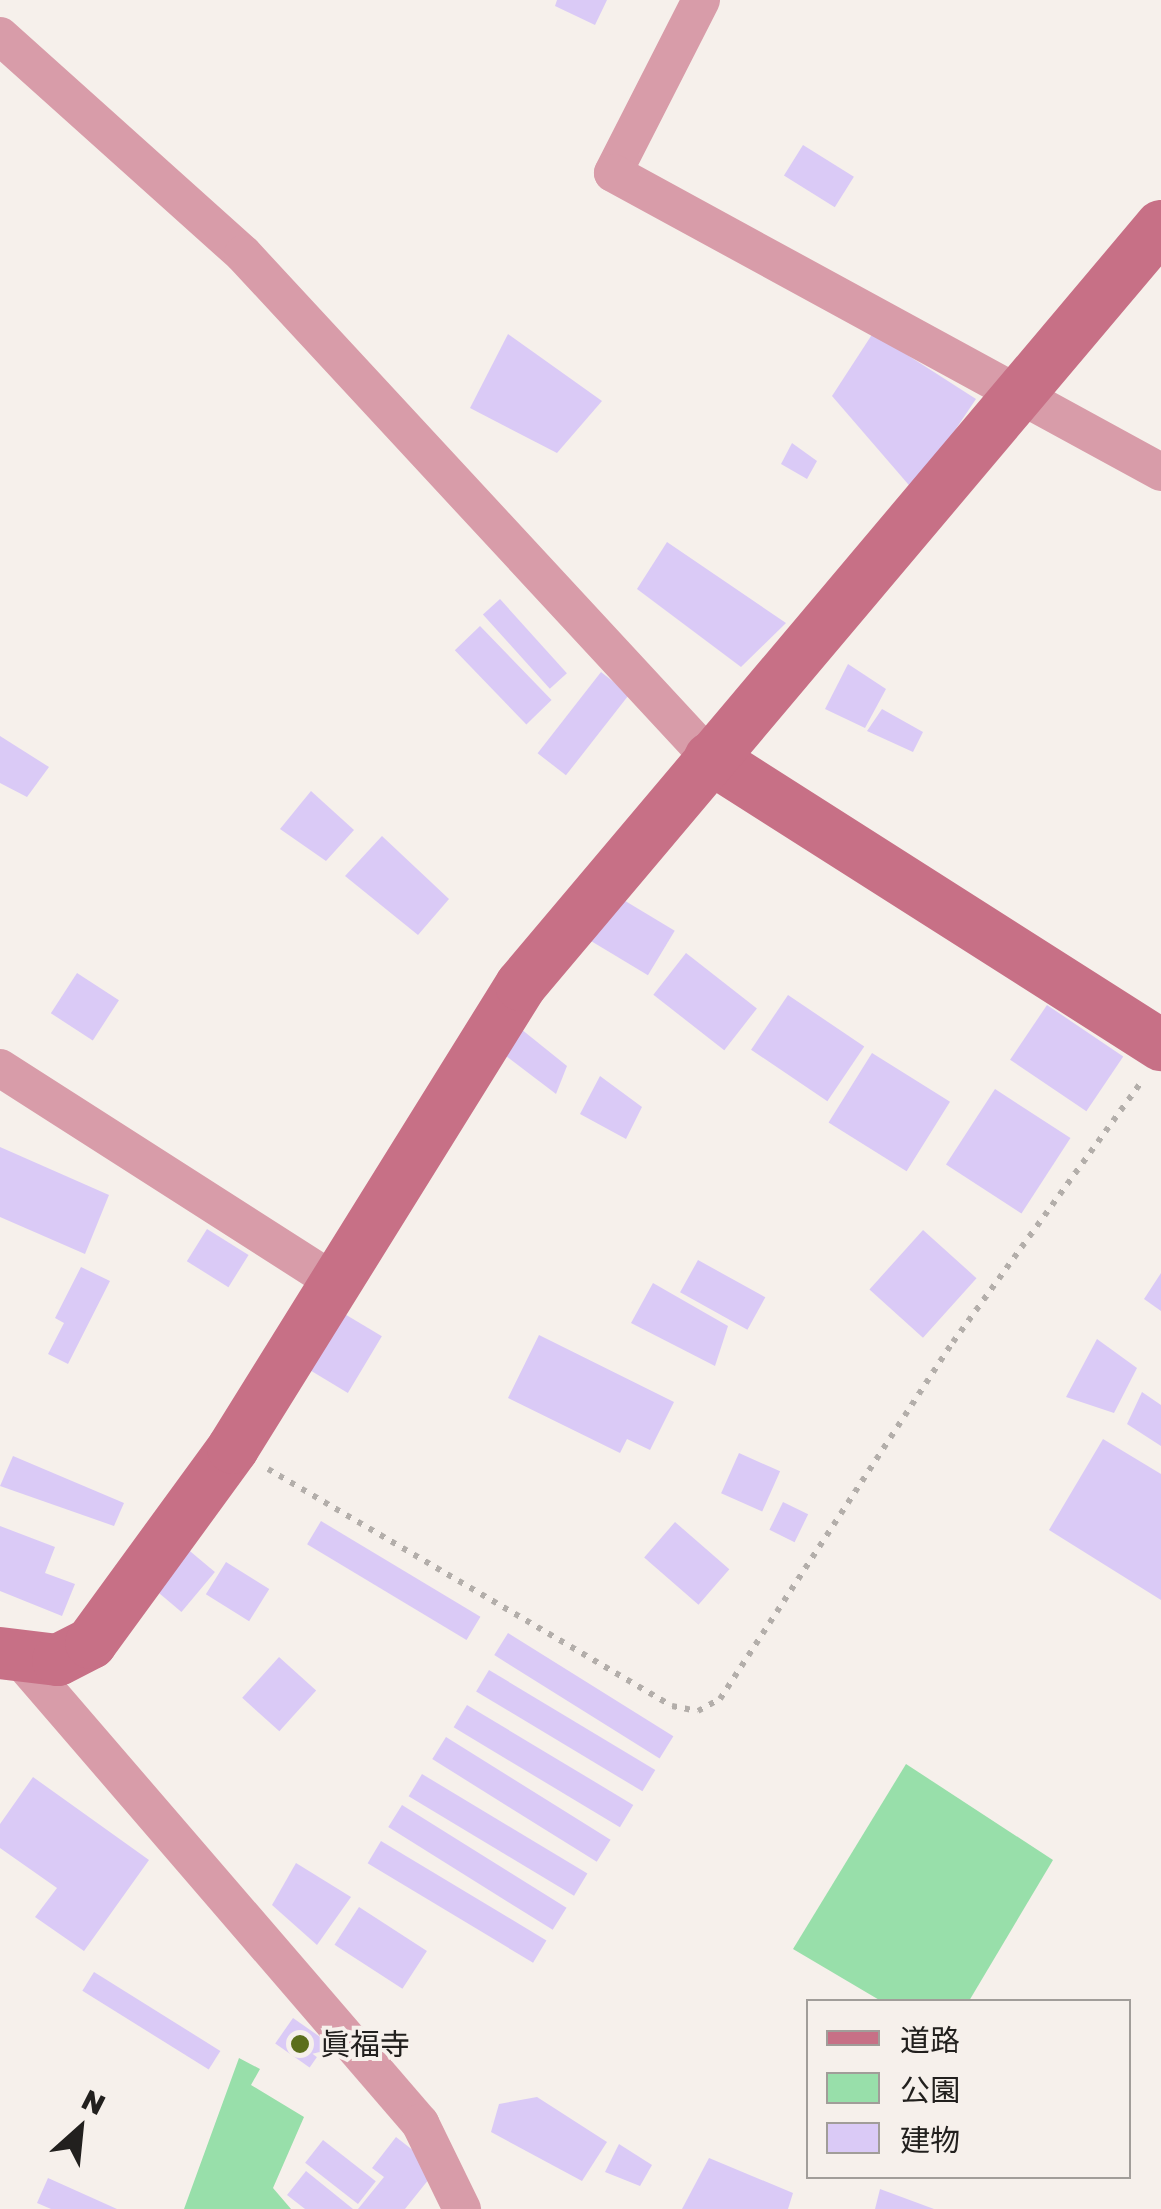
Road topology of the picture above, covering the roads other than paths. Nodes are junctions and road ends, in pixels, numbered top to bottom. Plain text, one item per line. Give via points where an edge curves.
1 (701, 0) edge
2 (0, 36) edge
3 (1161, 226) edge
4 (1018, 399) junction
5 (1161, 472) edge
6 (710, 758) junction
7 (1155, 1058) edge
8 (0, 1068) edge
9 (335, 1282) junction
10 (10, 1656) edge
11 (462, 2209) edge

1 - 4 street via 613,173
2 - 6 street via 243,254
3 - 4 street
4 - 5 street
4 - 6 street
6 - 7 street
6 - 9 street via 520,985
8 - 9 street
9 - 10 street via 233,1448 92,1643 58,1660
10 - 11 street via 420,2124

